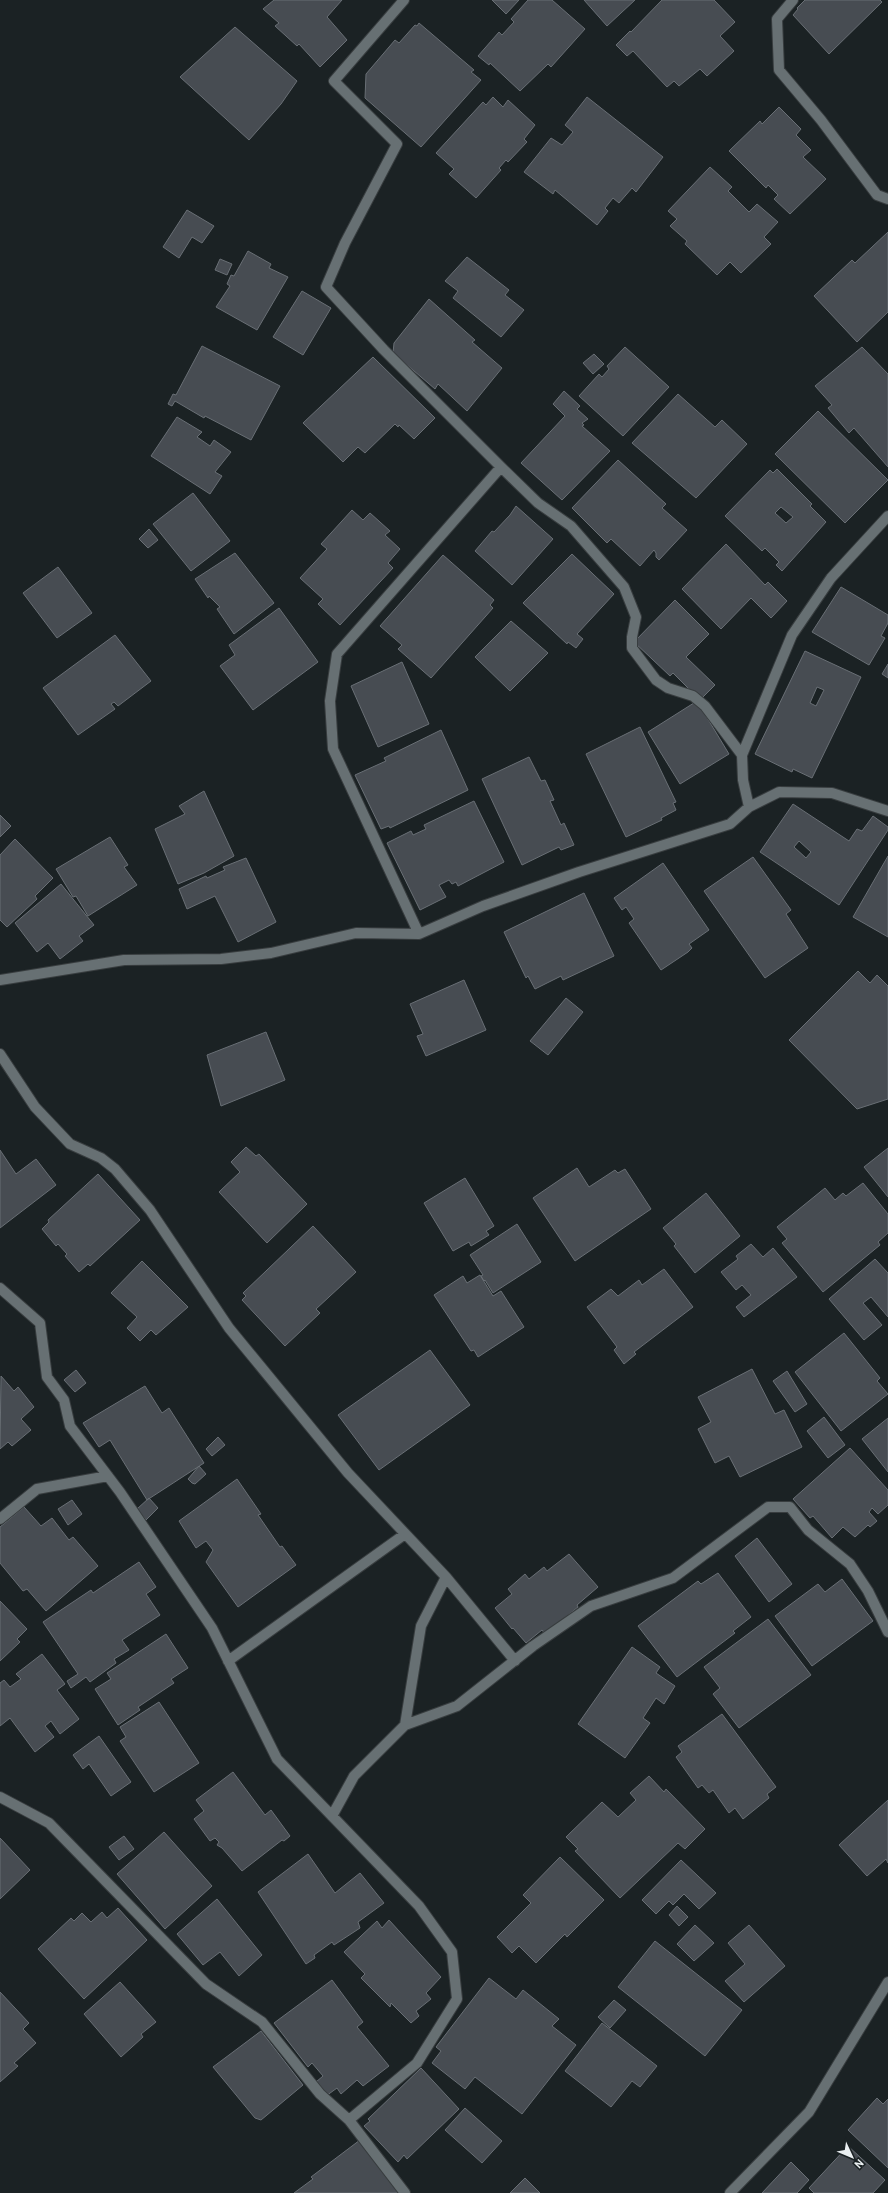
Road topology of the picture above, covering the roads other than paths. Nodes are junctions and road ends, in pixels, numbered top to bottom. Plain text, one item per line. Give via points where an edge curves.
1 (404, 0) edge
2 (793, 0) edge
3 (888, 199) edge
4 (501, 467) junction
5 (888, 516) edge
6 (742, 755) junction
7 (749, 807) junction
8 (888, 811) edge
9 (419, 934) junction
10 (0, 980) edge
11 (0, 1054) edge
12 (0, 1288) edge
13 (108, 1476) junction
14 (0, 1519) edge
15 (405, 1534) junction
16 (446, 1578) junction
17 (888, 1632) edge
18 (228, 1661) junction
19 (516, 1661) junction
20 (405, 1725) junction
21 (0, 1797) edge
22 (332, 1816) junction
23 (888, 1982) edge
24 (350, 2120) junction
25 (404, 2193) edge
26 (730, 2193) edge

1 - 4 street via 334,81 397,144 345,243 326,287 384,350
2 - 3 street via 777,19 780,70 877,195
4 - 6 street via 538,503 571,526 624,587 636,618 632,648 656,680 668,688 693,696 705,706
4 - 9 street via 337,654 330,701 332,749
5 - 6 street via 831,578 792,635
6 - 7 street via 743,780
7 - 8 street via 779,792 832,793
7 - 9 street via 730,824 564,877 483,906
9 - 10 street via 356,933 271,952 221,959 124,960
11 - 15 street via 35,1107 70,1144 101,1158 115,1169 140,1198 229,1328 348,1473
12 - 13 street via 40,1323 47,1377 64,1400 70,1426
13 - 14 street via 37,1489
13 - 18 street via 212,1628
15 - 16 street
15 - 18 street
16 - 19 street
16 - 20 street via 421,1626
17 - 19 street via 868,1591 850,1564 808,1530 790,1507 768,1507 673,1578 591,1606
18 - 22 street via 277,1759
19 - 20 street via 457,1706
20 - 22 street via 354,1776
21 - 24 street via 49,1823 206,1984 262,2022 320,2094
22 - 24 street via 418,1906 452,1952 457,1999 417,2063
23 - 26 street via 809,2112
24 - 25 street

